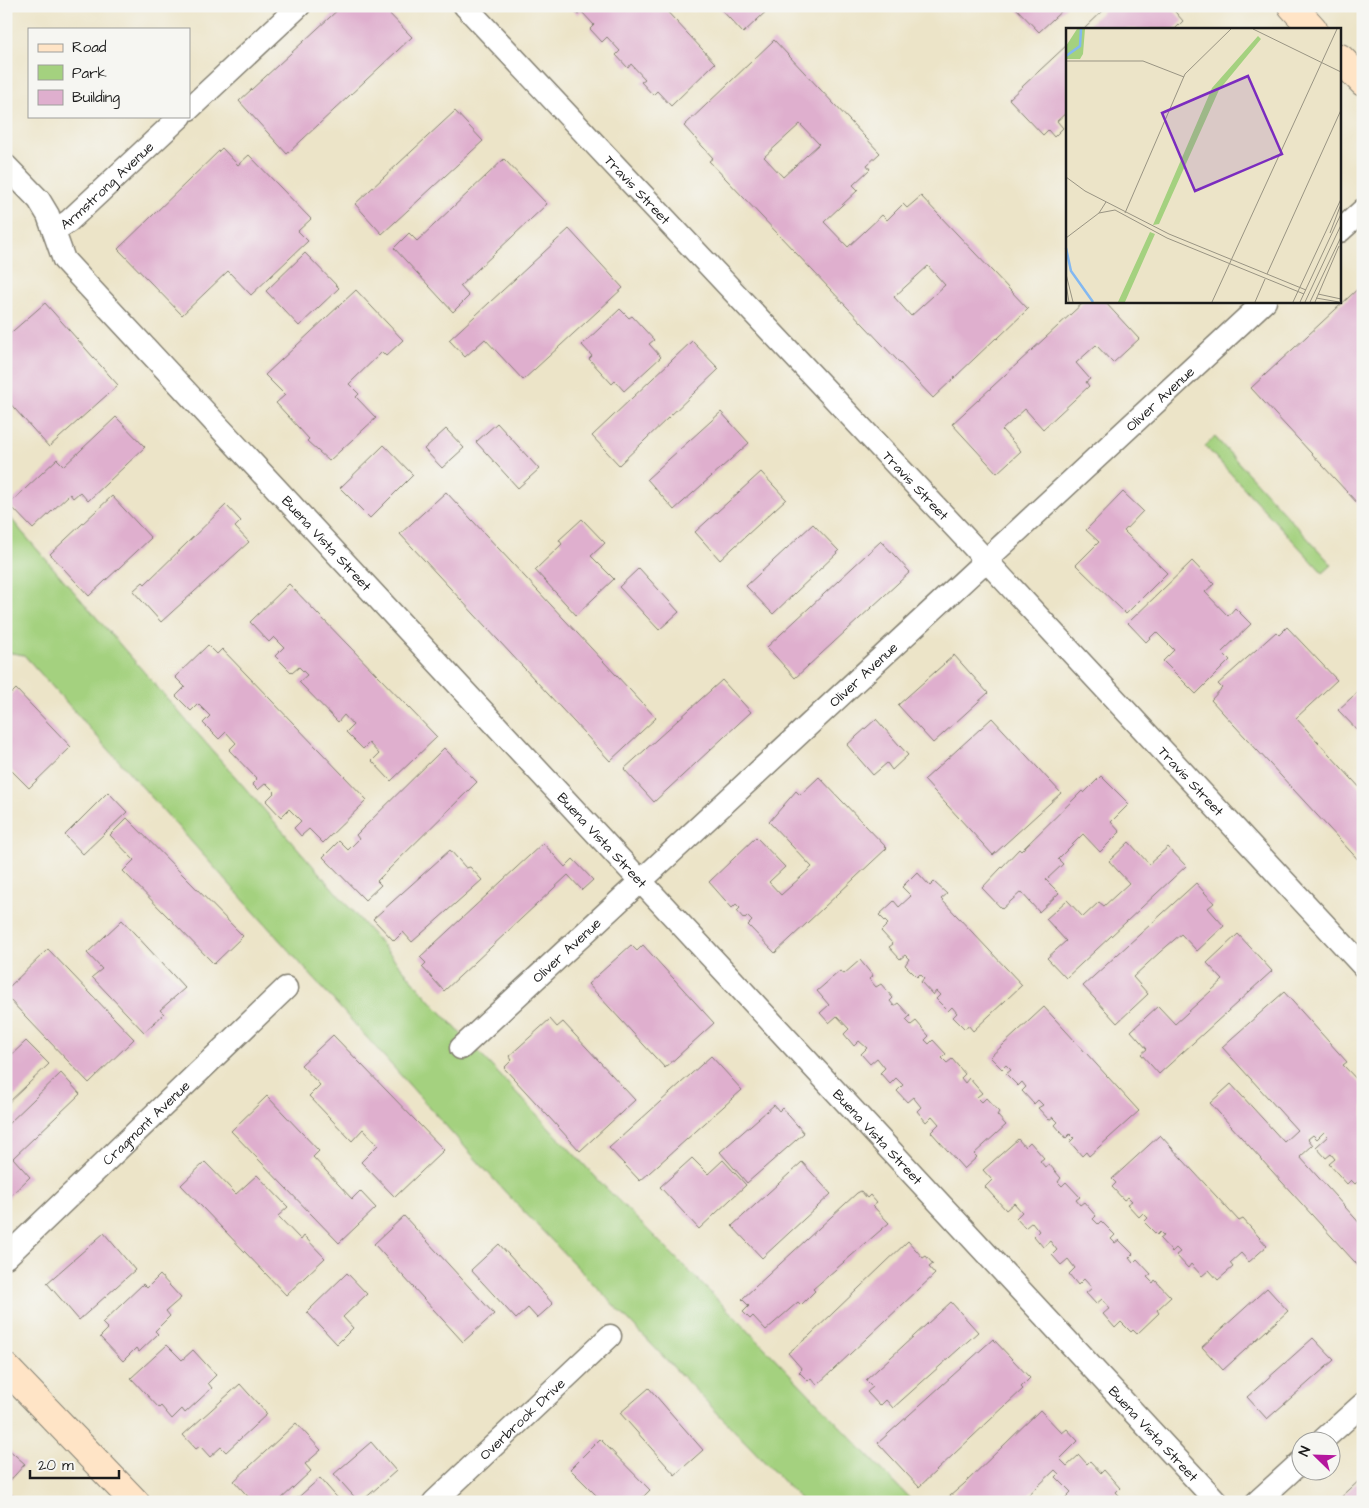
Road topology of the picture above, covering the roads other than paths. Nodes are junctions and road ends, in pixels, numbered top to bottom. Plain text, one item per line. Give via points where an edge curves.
1 (299, 6) edge
2 (465, 6) edge
3 (1292, 6) edge
4 (1312, 28) edge
5 (1342, 60) edge
6 (1363, 82) edge
7 (190, 108) edge
8 (179, 118) edge
9 (6, 166) edge
10 (1363, 210) edge
11 (1342, 229) edge
12 (54, 231) junction
13 (1263, 302) edge
14 (986, 560) junction
15 (640, 881) junction
16 (1363, 966) edge
17 (286, 988) dead end
18 (460, 1048) dead end
19 (6, 1257) edge
20 (610, 1336) dead end
21 (6, 1368) edge
22 (1363, 1404) edge
23 (1334, 1430) edge
24 (1292, 1470) edge
25 (135, 1502) edge
26 (434, 1502) edge
27 (1217, 1502) edge
28 (1257, 1502) edge

1 - 7 street
2 - 14 street, Travis Street
3 - 4 street
5 - 6 street
8 - 12 street, Armstrong Avenue
9 - 12 street, Buena Vista Street via 39,200
10 - 11 street
12 - 15 street, Buena Vista Street via 64,260
13 - 14 street, Oliver Avenue
14 - 15 street, Oliver Avenue
14 - 16 street, Travis Street
15 - 18 street, Oliver Avenue
15 - 27 street, Buena Vista Street
17 - 19 street, Cragmont Avenue
20 - 26 street, Overbrook Drive
21 - 25 street
22 - 23 street
24 - 28 street

